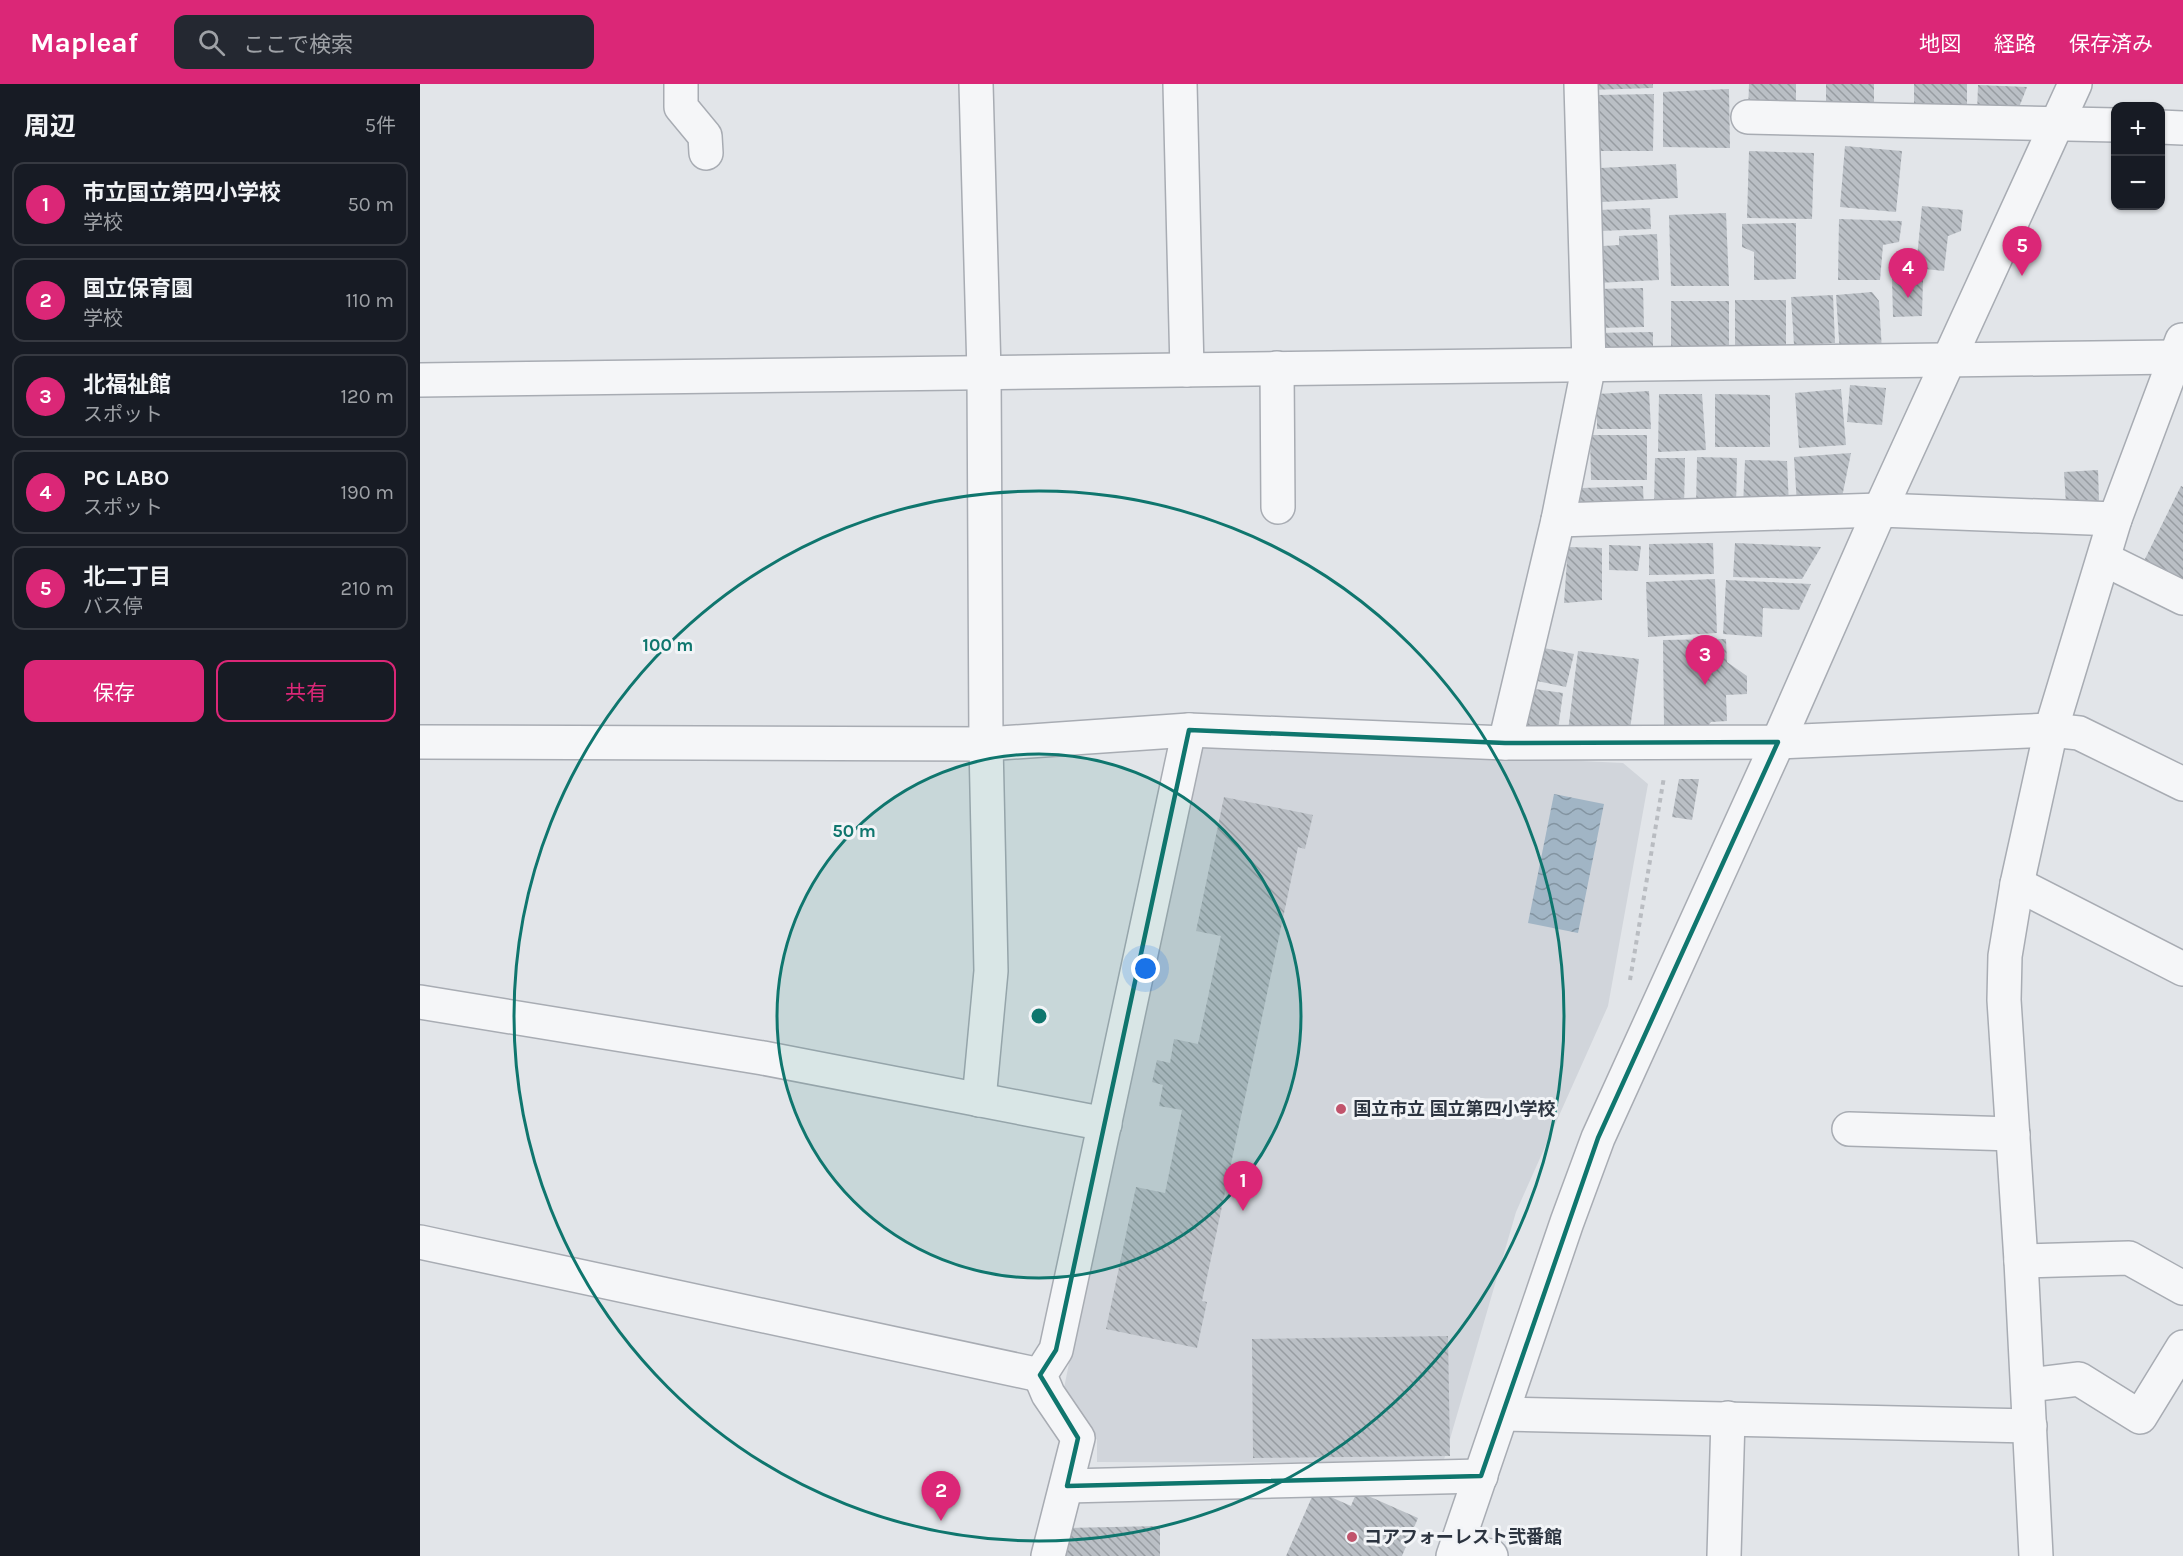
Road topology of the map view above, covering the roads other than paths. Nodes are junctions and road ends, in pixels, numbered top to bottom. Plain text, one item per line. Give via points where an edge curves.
1 (681, 84) edge
2 (976, 84) edge
3 (1180, 84) edge
4 (1581, 84) edge
5 (2075, 84) edge
6 (1748, 117) dead end
7 (2057, 123) junction
8 (2111, 125) edge
9 (2165, 127) edge
10 (2183, 128) edge
11 (706, 153) dead end
12 (2180, 352) edge
13 (1949, 361) junction
14 (1589, 364) junction
15 (1277, 368) junction
16 (1187, 370) junction
17 (984, 372) junction
18 (420, 380) edge
19 (1278, 507) dead end
20 (1880, 510) junction
21 (2115, 519) junction
22 (1558, 520) junction
23 (2104, 559) junction
24 (2183, 598) edge
25 (1189, 730) junction
26 (2051, 730) junction
27 (420, 742) edge
28 (1778, 742) junction
29 (1505, 743) junction
30 (986, 744) junction
31 (2183, 784) edge
32 (2017, 884) junction
33 (2183, 969) edge
34 (420, 1002) edge
35 (978, 1100) junction
36 (1105, 1124) junction
37 (1849, 1129) dead end
38 (2013, 1134) junction
39 (420, 1242) edge
40 (2021, 1261) junction
41 (2183, 1288) edge
42 (2183, 1347) edge
43 (1040, 1375) junction
44 (2028, 1385) junction
45 (1503, 1414) junction
46 (1728, 1419) junction
47 (2030, 1426) junction
48 (1481, 1476) junction
49 (1067, 1486) junction
50 (1454, 1554) edge
51 (1047, 1556) edge
52 (1491, 1556) edge
53 (1724, 1556) edge
54 (2036, 1556) edge

1 - 11 street via 681,107 705,136
2 - 17 street
3 - 16 street
4 - 14 street
5 - 7 street
6 - 7 street
7 - 8 street
7 - 13 street
9 - 10 street
12 - 13 street
12 - 21 street
13 - 14 street
13 - 20 street
14 - 15 street
14 - 22 street
15 - 16 street
15 - 19 street
16 - 17 street
17 - 18 street
17 - 30 street
20 - 21 street
20 - 22 street
20 - 28 street
21 - 23 street
22 - 29 street
23 - 24 street
23 - 26 street
25 - 29 street
25 - 30 street
25 - 36 street
26 - 28 street
26 - 31 street via 2079,733
26 - 32 street
27 - 30 street
28 - 29 street
28 - 45 street via 1599,1138
30 - 35 street via 992,971
32 - 33 street
32 - 38 street via 2004,978
34 - 35 street via 763,1058
35 - 36 street
36 - 43 street via 1056,1350
37 - 38 street
38 - 40 street
39 - 43 street
40 - 41 street via 2129,1258
40 - 44 street
42 - 44 street via 2140,1418 2079,1379
43 - 49 street via 1078,1438
44 - 47 street
45 - 46 street
45 - 48 street
46 - 47 street
46 - 53 street
47 - 54 street
48 - 49 street
48 - 50 street
49 - 51 street
50 - 52 street

